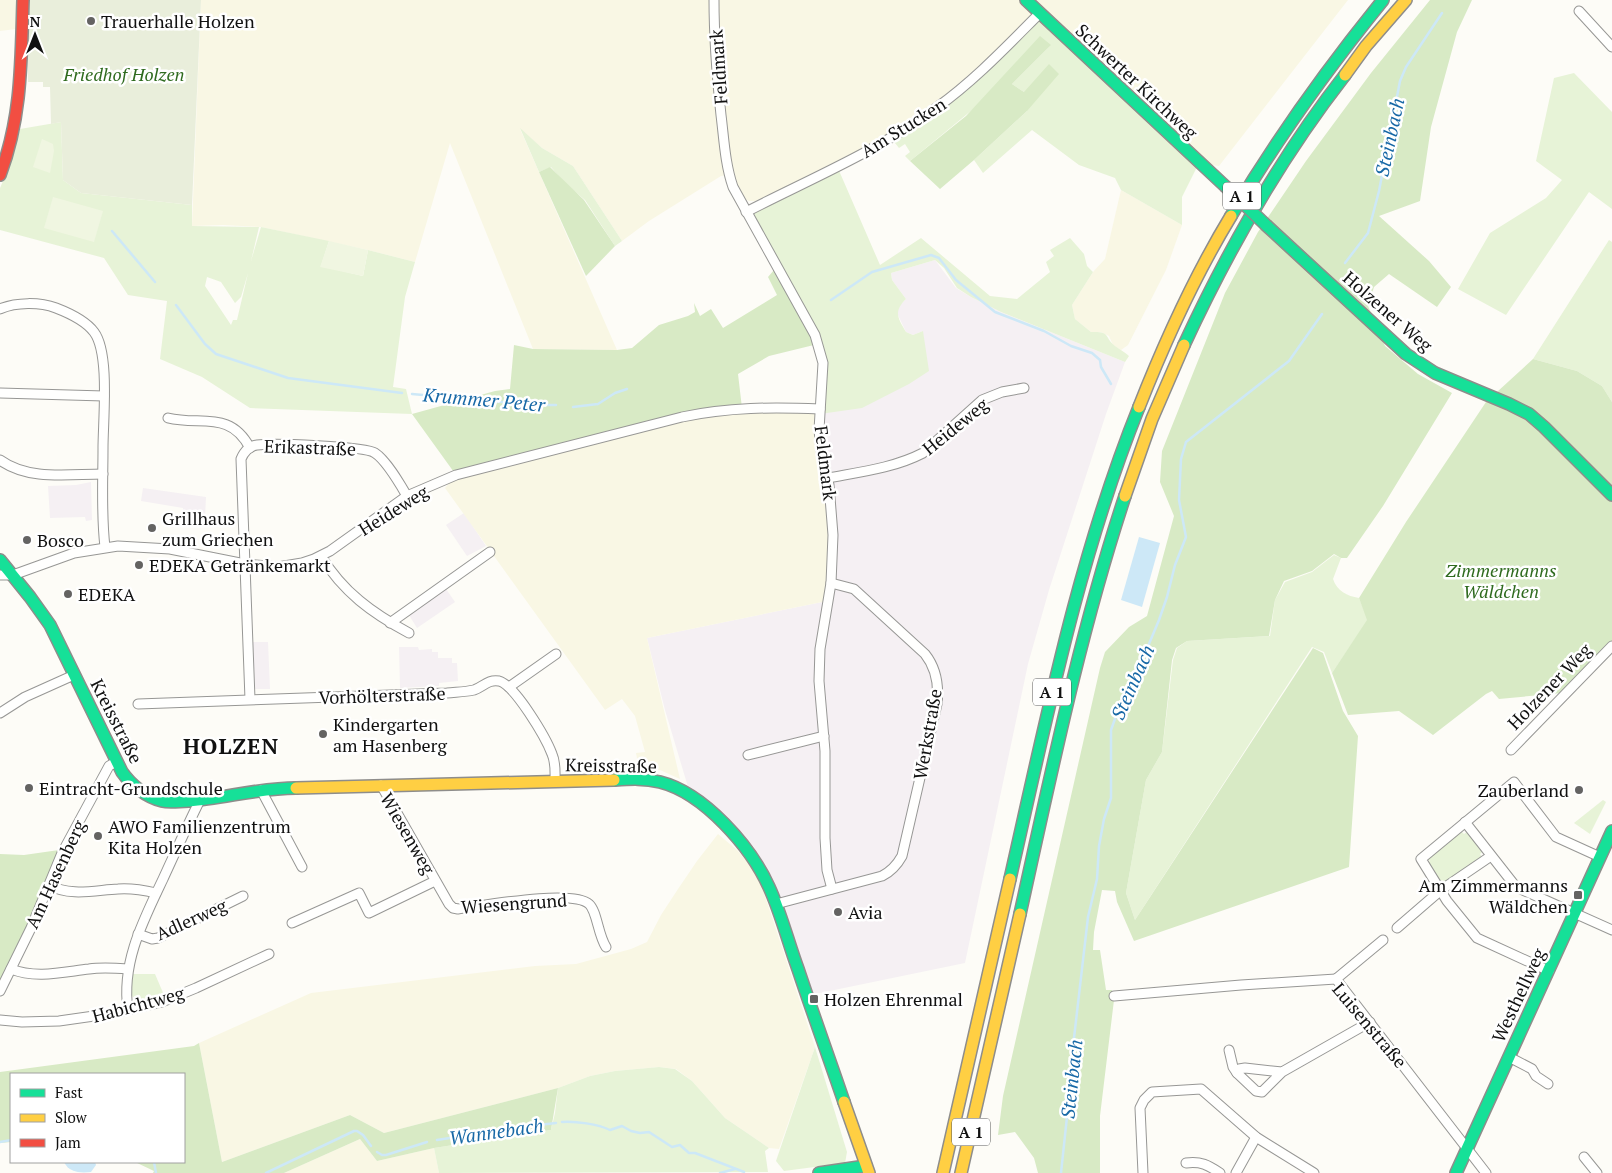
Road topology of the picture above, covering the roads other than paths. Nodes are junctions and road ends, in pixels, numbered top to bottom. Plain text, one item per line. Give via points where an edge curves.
1 (23, 0) edge
2 (714, 0) edge
3 (1026, 0) edge
4 (1383, 0) edge
5 (1406, 0) edge
6 (1580, 12) dead end
7 (1040, 13) junction
8 (1612, 47) edge
9 (0, 175) edge
10 (1225, 186) joint
11 (746, 212) junction
12 (0, 309) edge
13 (1024, 388) dead end
14 (0, 393) edge
15 (104, 396) junction
16 (820, 409) junction
17 (168, 418) dead end
18 (250, 448) junction
19 (0, 460) edge
20 (103, 474) junction
21 (828, 478) junction
22 (1612, 495) edge
23 (407, 496) junction
24 (105, 547) junction
25 (490, 552) dead end
26 (321, 556) junction
27 (0, 560) edge
28 (245, 564) junction
29 (0, 575) edge
30 (13, 575) junction
31 (831, 583) junction
32 (390, 623) junction
33 (409, 633) dead end
34 (1612, 646) edge
35 (556, 654) dead end
36 (74, 675) junction
37 (509, 686) junction
38 (250, 699) junction
39 (138, 704) dead end
40 (0, 713) edge
41 (824, 736) junction
42 (1510, 750) dead end
43 (748, 755) dead end
44 (116, 762) junction
45 (555, 781) junction
46 (381, 786) junction
47 (261, 790) junction
48 (200, 800) junction
49 (1465, 822) junction
50 (1612, 831) edge
51 (1491, 856) junction
52 (1600, 857) junction
53 (302, 867) dead end
54 (435, 881) junction
55 (49, 885) junction
56 (832, 889) junction
57 (1441, 890) junction
58 (156, 893) junction
59 (243, 896) dead end
60 (776, 904) junction
61 (1575, 913) junction
62 (292, 923) dead end
63 (1397, 928) dead end
64 (1612, 930) edge
65 (138, 934) junction
66 (1383, 940) dead end
67 (606, 947) dead end
68 (268, 954) dead end
69 (11, 969) junction
70 (128, 969) junction
71 (1549, 971) junction
72 (1336, 979) junction
73 (0, 991) edge
74 (1114, 996) dead end
75 (128, 1010) junction
76 (0, 1020) edge
77 (1370, 1022) junction
78 (1229, 1050) dead end
79 (1509, 1057) junction
80 (1282, 1072) junction
81 (1237, 1073) junction
82 (1548, 1084) dead end
83 (1256, 1137) junction
84 (1466, 1148) junction
85 (1584, 1157) dead end
86 (1186, 1163) dead end
87 (867, 1169) edge
88 (819, 1173) edge
89 (943, 1173) edge
90 (961, 1173) edge
91 (1143, 1173) edge
92 (1220, 1173) edge
93 (1236, 1173) edge
94 (1314, 1173) edge
95 (1456, 1173) edge
96 (1486, 1173) edge
97 (1597, 1173) edge

1 - 9 main road via 18,112
2 - 11 street, Feldmark via 727,164 732,187
3 - 7 main road, Schwerter Kirchweg
4 - 89 main road, A 1 via 1322,76 1231,216 1155,365 1121,452 1063,648
5 - 90 main road, A 1 via 1337,85 1260,200 1208,294 1153,417 1096,590 1060,733
6 - 8 street
7 - 10 main road, Schwerter Kirchweg
7 - 11 street, Am Stucken via 963,86 917,122 870,150
10 - 22 main road, Holzener Weg, bridge via 1406,354 1435,373 1529,414
11 - 16 street, Feldmark via 815,335 824,372
12 - 15 street via 18,305 48,306 86,324 94,332 101,349
13 - 21 street, Heideweg via 982,400 923,453 913,458 891,466
14 - 15 street
15 - 20 street
16 - 21 street, Feldmark via 821,450
16 - 23 street, Heideweg via 710,411 456,475
17 - 18 street via 226,424 242,435
18 - 23 street, Erikastraße via 256,445 294,445 365,449 376,453 385,463
18 - 28 street, Erikastraße via 241,459
19 - 20 street via 30,473
20 - 24 street
21 - 31 street, Feldmark via 833,535
23 - 26 street, Heideweg
24 - 28 street, Heideweg via 154,547
24 - 30 street, Heideweg via 63,556
25 - 32 street
26 - 28 street, Heideweg via 280,567
26 - 32 street via 356,599
27 - 30 main road, Kreisstraße
28 - 38 street
29 - 30 street, Heideweg
30 - 36 main road, Kreisstraße via 50,625
31 - 41 street, Feldmark via 819,664
31 - 56 street, Werkstraße via 854,589 925,654 937,678 938,694 902,856 882,876
32 - 33 street
34 - 42 street, Holzener Weg
35 - 37 street
36 - 40 street via 25,697
36 - 44 main road, Kreisstraße
37 - 38 street, Vorhölterstraße via 493,681 466,691
37 - 45 street via 546,739 553,756
38 - 39 street, Vorhölterstraße
41 - 43 street
41 - 56 street, Feldmark via 825,838
44 - 48 main road, Kreisstraße via 128,780 154,798 171,802
44 - 55 street, Am Hasenberg via 109,766 68,841
45 - 46 main road, Kreisstraße
45 - 60 main road, Kreisstraße via 649,779 677,789 704,806 734,835 762,873
46 - 47 main road, Kreisstraße
46 - 54 street, Wiesenweg
47 - 48 main road, Kreisstraße
47 - 53 street
48 - 58 street
49 - 51 street
49 - 52 street via 1514,782 1556,837
49 - 57 street via 1421,859
50 - 52 main road, Westhellweg
51 - 57 street
51 - 61 street via 1516,887
52 - 61 main road, Westhellweg
54 - 62 street via 369,913 359,893
54 - 67 street, Wiesengrund via 449,904 458,910 538,899 582,900 592,907
55 - 58 street via 70,892 131,888
55 - 69 street, Am Hasenberg
56 - 60 street
57 - 63 street
57 - 71 street via 1477,938
58 - 65 street
59 - 65 street, Adlerweg via 158,938
60 - 87 main road, Kreisstraße
61 - 64 street
61 - 71 main road, Westhellweg
65 - 70 street
66 - 72 street
68 - 75 street, Habichtweg via 162,1002
69 - 70 street via 20,973 48,974 90,968
69 - 73 street, Am Hasenberg
70 - 75 street
71 - 79 main road, Westhellweg
72 - 74 street, Luisenstraße
72 - 77 street, Luisenstraße
75 - 76 street, Habichtweg via 59,1021
77 - 80 street
77 - 84 street, Luisenstraße
78 - 81 street
79 - 82 street via 1532,1069
79 - 84 main road, Westhellweg
80 - 81 street via 1245,1068
80 - 81 street via 1262,1092 1256,1091
83 - 91 street via 1201,1088 1152,1092 1140,1108
83 - 93 street
83 - 94 street
84 - 95 main road, Westhellweg
84 - 96 street, Luisenstraße
85 - 97 street
86 - 92 street via 1206,1164
87 - 88 main road

